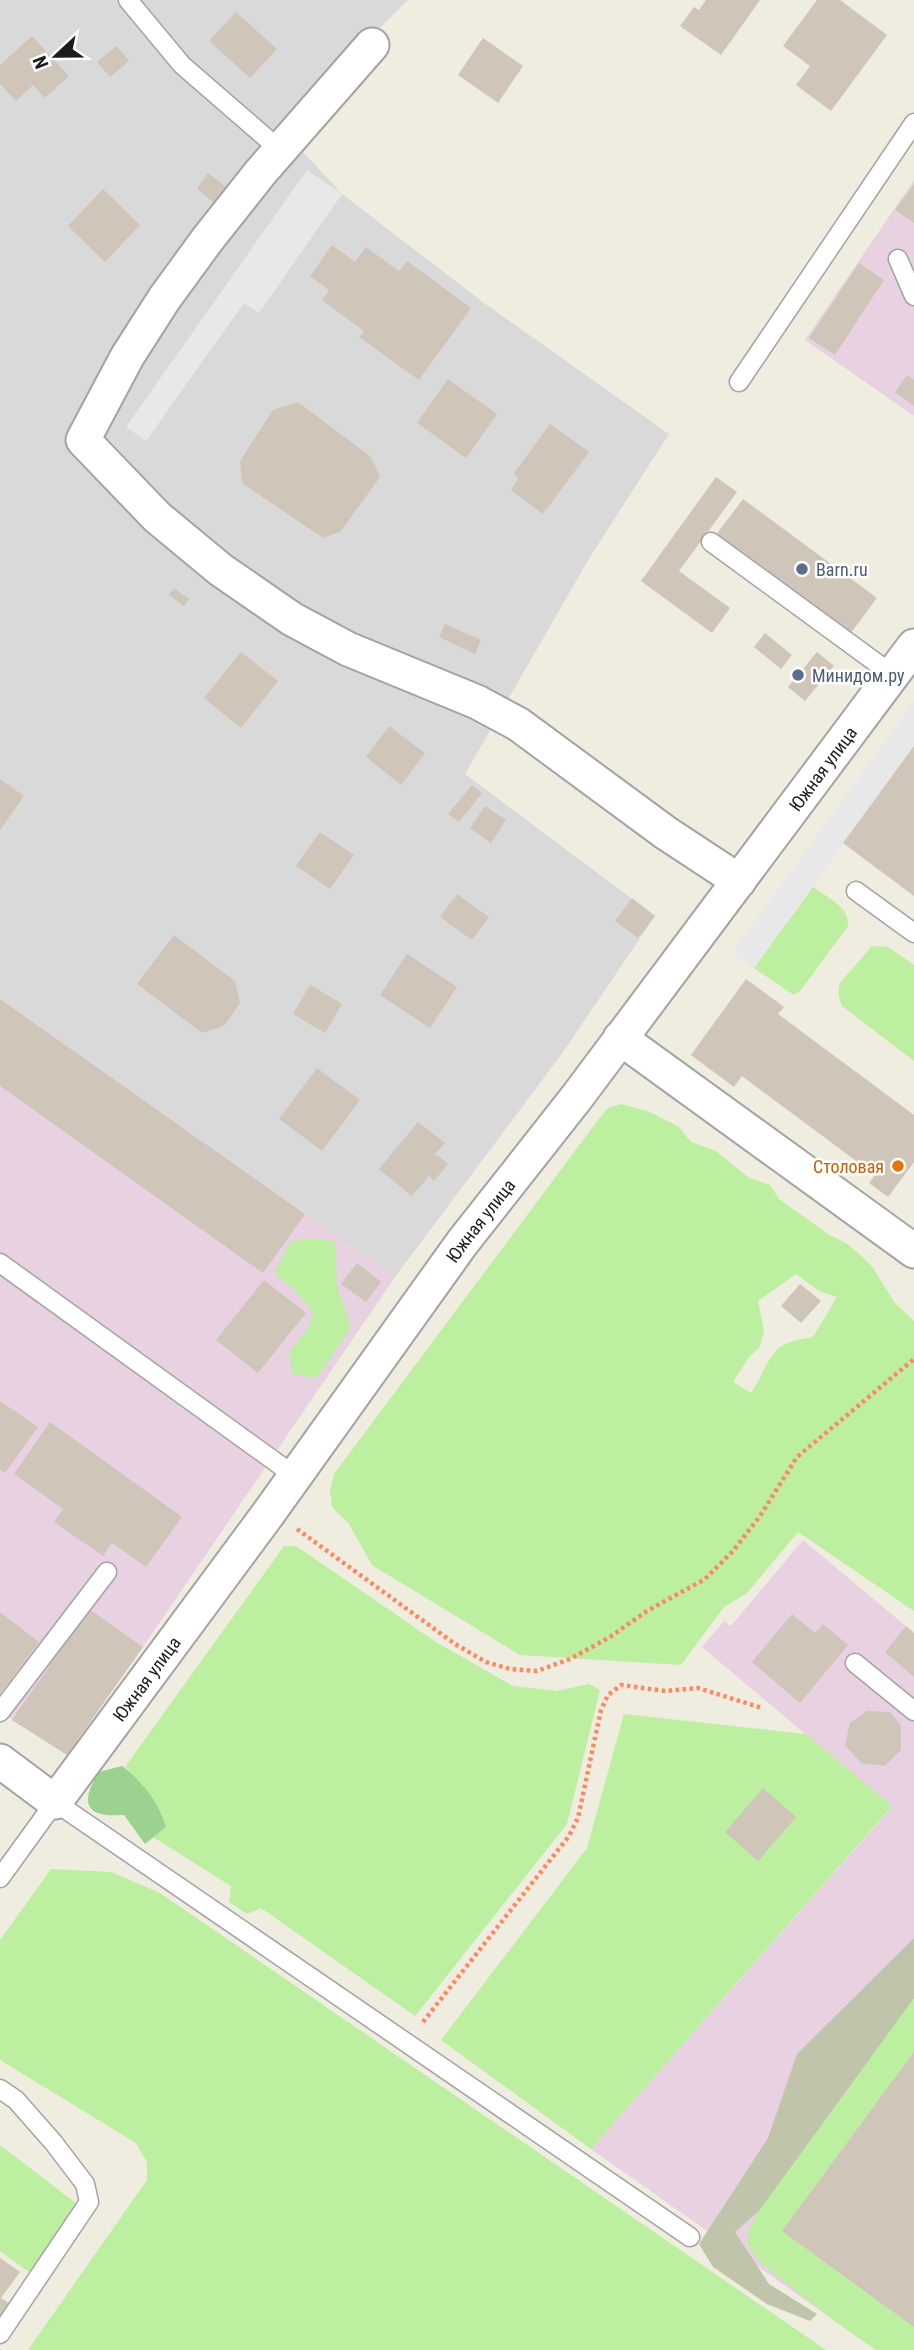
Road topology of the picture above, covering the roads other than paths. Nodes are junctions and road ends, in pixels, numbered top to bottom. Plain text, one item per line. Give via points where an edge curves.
1 (128, 0) edge
2 (372, 45) dead end
3 (914, 123) edge
4 (280, 150) junction
5 (898, 259) dead end
6 (914, 296) edge
7 (739, 382) dead end
8 (711, 542) dead end
9 (914, 646) edge
10 (893, 675) junction
11 (740, 881) junction
12 (856, 891) dead end
13 (914, 933) edge
14 (620, 1038) junction
15 (914, 1251) edge
16 (0, 1263) edge
17 (295, 1476) junction
18 (107, 1572) dead end
19 (855, 1662) dead end
20 (914, 1711) edge
21 (0, 1712) edge
22 (0, 1761) edge
23 (55, 1802) junction
24 (7, 1854) edge
25 (0, 1878) edge
26 (0, 2088) edge
27 (690, 2237) dead end
28 (0, 2334) edge

1 - 4 lane via 182,65
2 - 4 street
3 - 7 lane
4 - 11 street via 164,299 117,373 83,440 157,517 220,570 292,619 348,649 477,702 518,724 666,833
5 - 6 lane
8 - 10 lane
9 - 10 street, Южная улица
10 - 11 street, Южная улица
11 - 14 street, Южная улица
12 - 13 lane
14 - 15 street
14 - 17 street, Южная улица via 463,1243
16 - 17 lane
17 - 23 street, Южная улица
18 - 21 lane
19 - 20 lane
22 - 23 street
23 - 24 lane
23 - 27 lane
24 - 25 lane
26 - 28 lane via 53,2142 85,2184 89,2202

